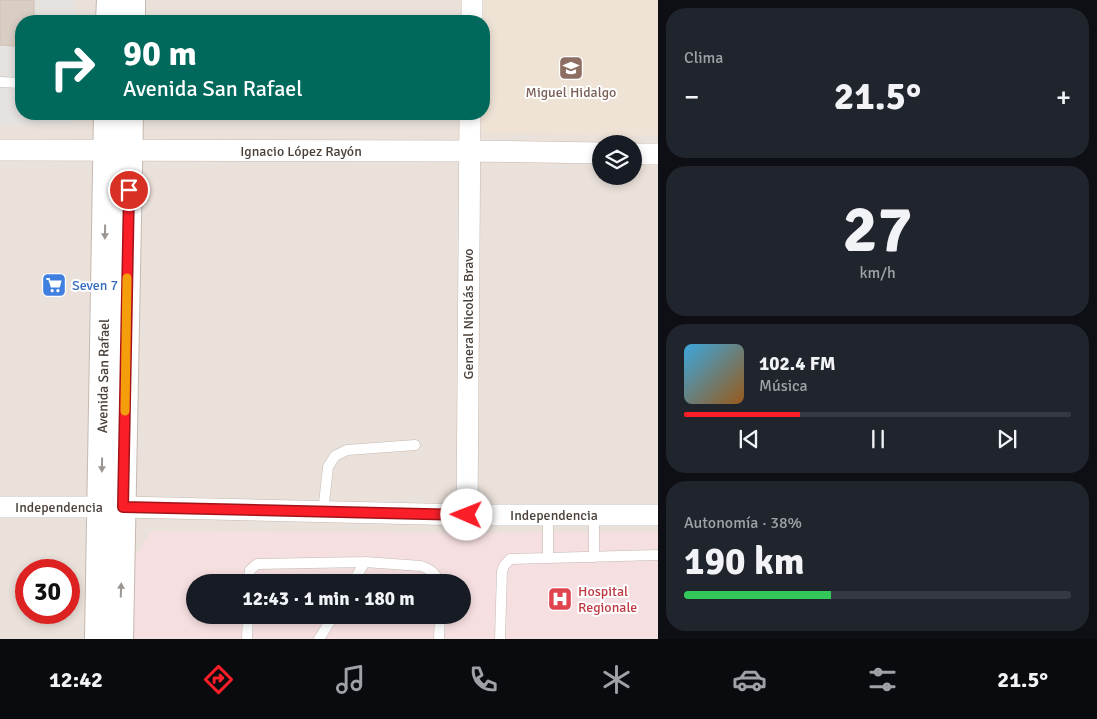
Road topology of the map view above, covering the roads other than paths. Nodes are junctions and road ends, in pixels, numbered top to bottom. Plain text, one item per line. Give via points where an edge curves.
1 (110, 0) edge
2 (132, 0) edge
3 (472, 0) edge
4 (110, 15) edge
5 (132, 15) edge
6 (472, 15) edge
7 (0, 82) edge
8 (15, 83) edge
9 (110, 120) edge
10 (128, 120) edge
11 (470, 120) edge
12 (0, 150) edge
13 (118, 150) junction
14 (469, 151) junction
15 (592, 153) edge
16 (642, 154) edge
17 (658, 154) edge
18 (415, 446) dead end
19 (0, 507) edge
20 (112, 508) junction
21 (323, 512) junction
22 (467, 515) junction
23 (548, 515) junction
24 (594, 515) junction
25 (658, 515) edge
26 (658, 555) edge
27 (594, 557) junction
28 (548, 558) junction
29 (365, 562) junction
30 (249, 574) edge
31 (358, 574) edge
32 (435, 574) edge
33 (248, 624) edge
34 (328, 624) edge
35 (440, 624) edge
36 (98, 639) edge
37 (120, 639) edge
38 (247, 639) edge
39 (319, 639) edge
40 (440, 639) edge
41 (500, 639) edge

1 - 4 street
2 - 5 street
3 - 6 street
7 - 8 lane
9 - 13 street, Avenida San Rafael
10 - 13 street, Avenida San Rafael
11 - 14 street, General Nicolás Bravo
12 - 13 street, Ignacio López Rayón
13 - 14 street, Ignacio López Rayón
13 - 20 street, Avenida San Rafael
14 - 15 street, Ignacio López Rayón
14 - 22 street, General Nicolás Bravo
16 - 17 street
18 - 21 lane via 347,450 335,456 328,467
19 - 20 street, Independencia
20 - 21 street, Independencia
20 - 36 street, Avenida San Rafael
37 -> 20 street, Avenida San Rafael
21 - 22 street, Independencia
22 - 23 street, Independencia
23 - 24 street, Independencia
23 - 28 lane
24 - 25 street, Independencia
24 - 27 lane
26 - 27 lane
27 - 28 lane
28 - 41 lane via 513,558 504,566
29 - 30 lane via 257,564
29 - 31 lane
29 - 32 lane via 421,566
33 - 38 lane
34 - 39 lane
35 - 40 lane

